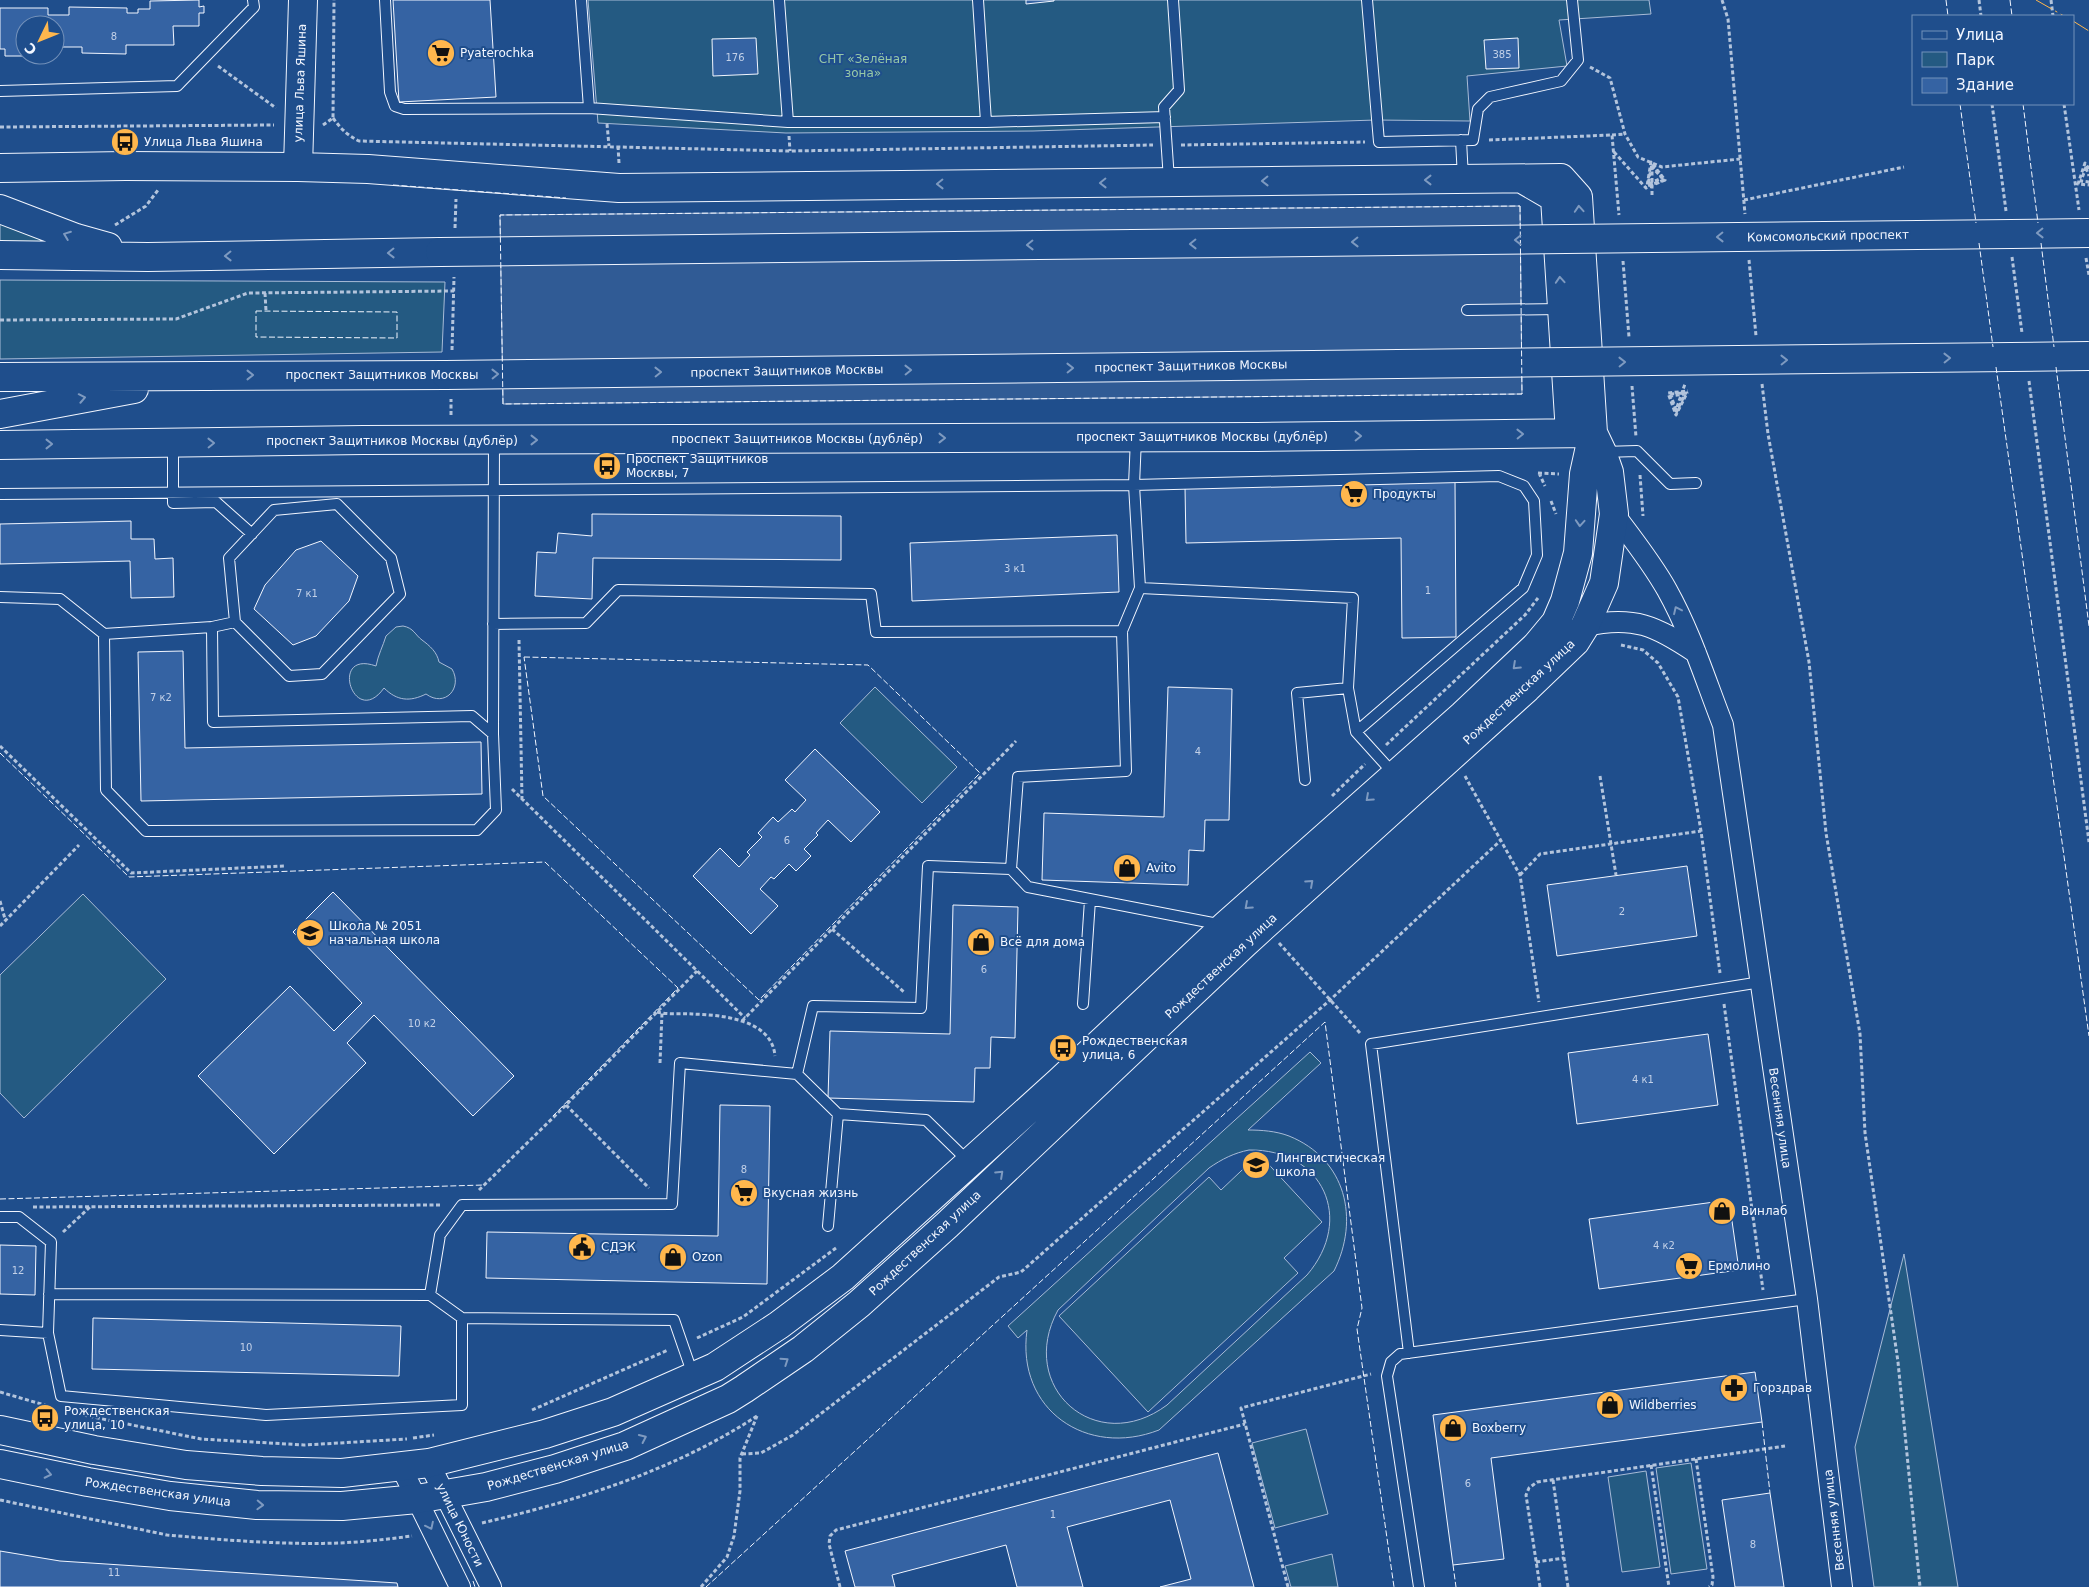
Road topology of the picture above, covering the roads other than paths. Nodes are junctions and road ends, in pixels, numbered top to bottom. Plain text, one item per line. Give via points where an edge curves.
1 (253, 0) edge
2 (303, 0) edge
3 (385, 0) edge
4 (581, 0) edge
5 (779, 0) edge
6 (978, 0) edge
7 (1173, 0) edge
8 (1367, 0) edge
9 (1572, 0) edge
10 (0, 91) edge
11 (589, 108) junction
12 (1165, 117) junction
13 (788, 122) junction
14 (986, 122) junction
15 (1461, 140) junction
16 (298, 167) junction
17 (0, 168) edge
18 (1464, 179) junction
19 (1521, 179) junction
20 (1169, 182) junction
21 (0, 209) edge
22 (2089, 233) edge
23 (0, 255) edge
24 (148, 257) junction
25 (1562, 309) junction
26 (1467, 310) dead end
27 (2089, 356) edge
28 (201, 376) junction
29 (0, 377) edge
30 (0, 414) edge
31 (1136, 437) junction
32 (494, 440) junction
33 (1589, 442) junction
34 (173, 443) junction
35 (0, 445) edge
36 (1696, 483) dead end
37 (1134, 485) junction
38 (493, 490) junction
39 (174, 492) junction
40 (0, 494) edge
41 (1614, 514) junction
42 (252, 534) junction
43 (1140, 588) junction
44 (0, 597) edge
45 (234, 622) junction
46 (493, 624) junction
47 (1585, 626) junction
48 (212, 627) junction
49 (1122, 631) junction
50 (104, 634) junction
51 (1698, 654) junction
52 (1348, 688) junction
53 (1356, 732) junction
54 (493, 734) junction
55 (1395, 775) junction
56 (1305, 780) dead end
57 (1011, 869) junction
58 (1090, 900) junction
59 (1226, 925) junction
60 (1760, 982) junction
61 (1083, 1004) dead end
62 (797, 1074) junction
63 (838, 1114) junction
64 (970, 1163) junction
65 (0, 1217) edge
66 (828, 1226) dead end
67 (49, 1294) junction
68 (430, 1295) junction
69 (1807, 1300) junction
70 (462, 1318) junction
71 (0, 1330) edge
72 (48, 1333) junction
73 (1409, 1353) junction
74 (693, 1376) junction
75 (0, 1430) edge
76 (430, 1463) junction
77 (0, 1464) edge
78 (401, 1467) junction
79 (445, 1495) junction
80 (417, 1499) junction
81 (460, 1587) edge
82 (491, 1587) edge
83 (1419, 1587) edge
84 (1842, 1587) edge

1 - 10 lane via 254,8 177,86
2 - 16 street, улица Льва Яшина
3 - 11 lane via 390,92 395,106 404,109
4 - 11 lane
5 - 13 lane
6 - 14 lane
7 - 12 lane via 1179,90 1164,107
8 - 15 lane via 1379,142
9 - 15 lane via 1578,60 1561,81 1490,97 1478,108 1473,140
11 - 13 lane
12 - 14 lane
12 - 20 lane
13 - 14 lane
15 - 18 lane
16 - 17 street
20 -> 16 street via 619,188 368,169
18 - 19 street
18 -> 20 street
25 -> 19 street via 1555,198
33 -> 19 street via 1578,197 1560,178
24 -> 21 street via 76,238
22 -> 24 street, Комсомольский проспект, bridge
23 - 24 street
25 - 26 lane
25 - 33 street
28 -> 27 street, проспект Защитников Москвы, bridge
28 - 29 street, проспект Защитников Москвы
30 -> 28 street
32 -> 31 street, проспект Защитников Москвы (дублёр)
31 -> 33 street, проспект Защитников Москвы (дублёр)
31 - 37 lane
34 -> 32 street, проспект Защитников Москвы (дублёр)
32 - 38 lane
33 - 36 lane via 1638,451 1670,484
33 - 41 street, Рождественская улица via 1609,472
33 -> 55 street, Рождественская улица via 1578,553 1556,622 1536,646
35 -> 34 street, проспект Защитников Москвы (дублёр)
34 - 39 lane
37 - 38 lane
37 - 43 lane
37 - 53 lane via 1499,476 1524,486 1534,500 1537,555 1523,588
38 - 39 lane
38 - 46 lane
39 - 40 lane
39 - 42 lane via 173,504 216,502
41 - 47 street, Рождественская улица via 1604,583
51 -> 41 street, Весенняя улица via 1668,591
42 - 45 lane via 229,558
42 - 45 lane via 274,510 337,504 391,558 400,594 322,674 289,676
43 - 49 lane
43 - 52 lane via 1353,598
44 - 50 lane via 60,599
45 - 48 lane
46 - 49 lane via 586,623 618,590 871,594 876,632
46 - 54 lane
47 - 51 street via 1609,621 1634,622 1667,633
79 -> 47 street, Рождественская улица via 555,1469 625,1446 728,1399 804,1349 947,1225 1245,943 1527,688 1574,642
48 - 50 lane
48 - 54 lane via 213,722 472,716
49 - 57 lane via 1126,770 1018,777
50 - 54 lane via 106,790 146,831 477,830 496,810
51 - 60 street, Весенняя улица via 1723,725
52 - 53 lane
52 - 56 lane via 1298,693
53 - 55 lane
55 -> 59 street, Рождественская улица
57 - 58 lane via 1028,888
57 - 62 lane via 928,866 922,1008 813,1006
58 - 59 lane
58 - 61 lane
59 - 64 street, Рождественская улица
60 - 69 street, Весенняя улица
60 - 73 lane via 1371,1044
62 - 63 lane
62 - 68 lane via 680,1063 672,1204 462,1205 440,1235
63 - 64 lane via 926,1120
63 - 66 lane
64 - 74 street, Рождественская улица via 842,1277 722,1363
65 - 67 lane via 19,1217 51,1242
67 - 68 lane
67 - 72 lane
68 - 70 lane
69 - 73 lane
69 - 84 street, Весенняя улица
70 - 72 lane via 462,1406 266,1415 61,1396
70 - 74 lane via 674,1320
71 - 72 lane
73 - 83 lane via 1400,1354 1391,1362 1387,1376
74 - 76 street, Рождественская улица via 613,1412 545,1434
75 - 78 street, Рождественская улица via 186,1465 342,1473
76 - 78 street, Рождественская улица
76 - 79 street, улица Юности
77 -> 80 street, Рождественская улица via 170,1496 257,1506 342,1506
78 - 80 street
79 - 80 street, Рождественская улица
79 - 82 street, улица Юности
80 -> 81 street

